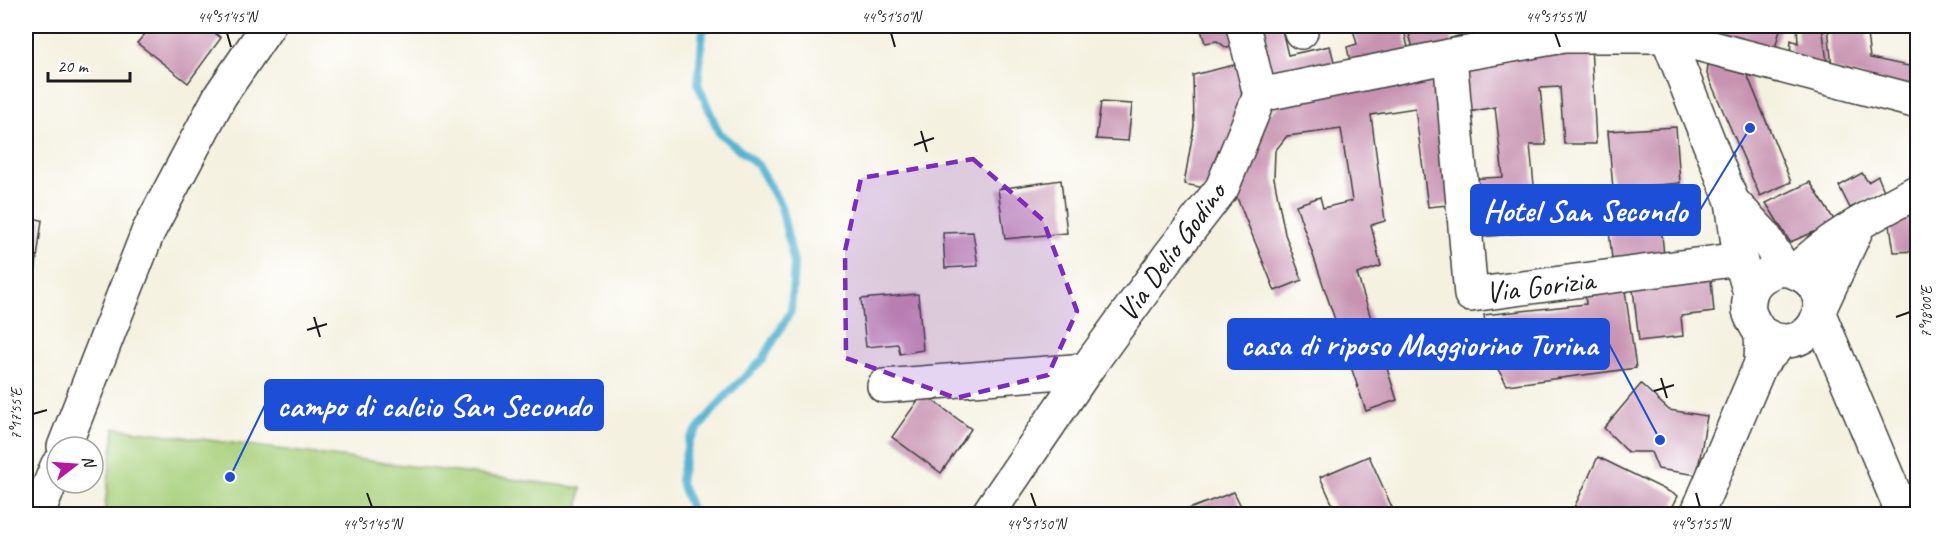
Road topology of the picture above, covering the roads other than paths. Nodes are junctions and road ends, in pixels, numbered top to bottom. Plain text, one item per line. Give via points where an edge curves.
1 (267, 26) edge
2 (1243, 26) edge
3 (1564, 31) edge
4 (1676, 31) edge
5 (1450, 56) junction
6 (1260, 95) junction
7 (1904, 98) edge
8 (1917, 190) edge
9 (1732, 201) junction
10 (1859, 224) junction
11 (1740, 259) junction
12 (1790, 270) junction
13 (1750, 292) junction
14 (1792, 333) junction
15 (1086, 370) junction
16 (884, 386) dead end
17 (69, 435) edge
18 (45, 495) edge
19 (38, 514) edge
20 (988, 514) edge
21 (1697, 514) edge
22 (1903, 514) edge

1 - 17 street via 220,96 148,231
2 - 6 street
3 - 4 street
3 - 5 street
4 - 7 street
4 - 9 street
5 - 6 street
5 - 11 street, Via Gorizia via 1471,295
6 - 15 street, Via Delio Godino via 1222,188
8 - 10 street
9 - 11 street
9 - 12 street
10 - 12 street
10 - 14 street
11 - 13 street
12 - 13 street via 1763,276
12 - 14 street via 1814,285 1818,296
13 - 14 street via 1749,314 1753,324
14 - 21 street
14 - 22 street via 1836,356
15 - 16 street
15 - 20 street, Via Delio Godino
18 - 19 street

